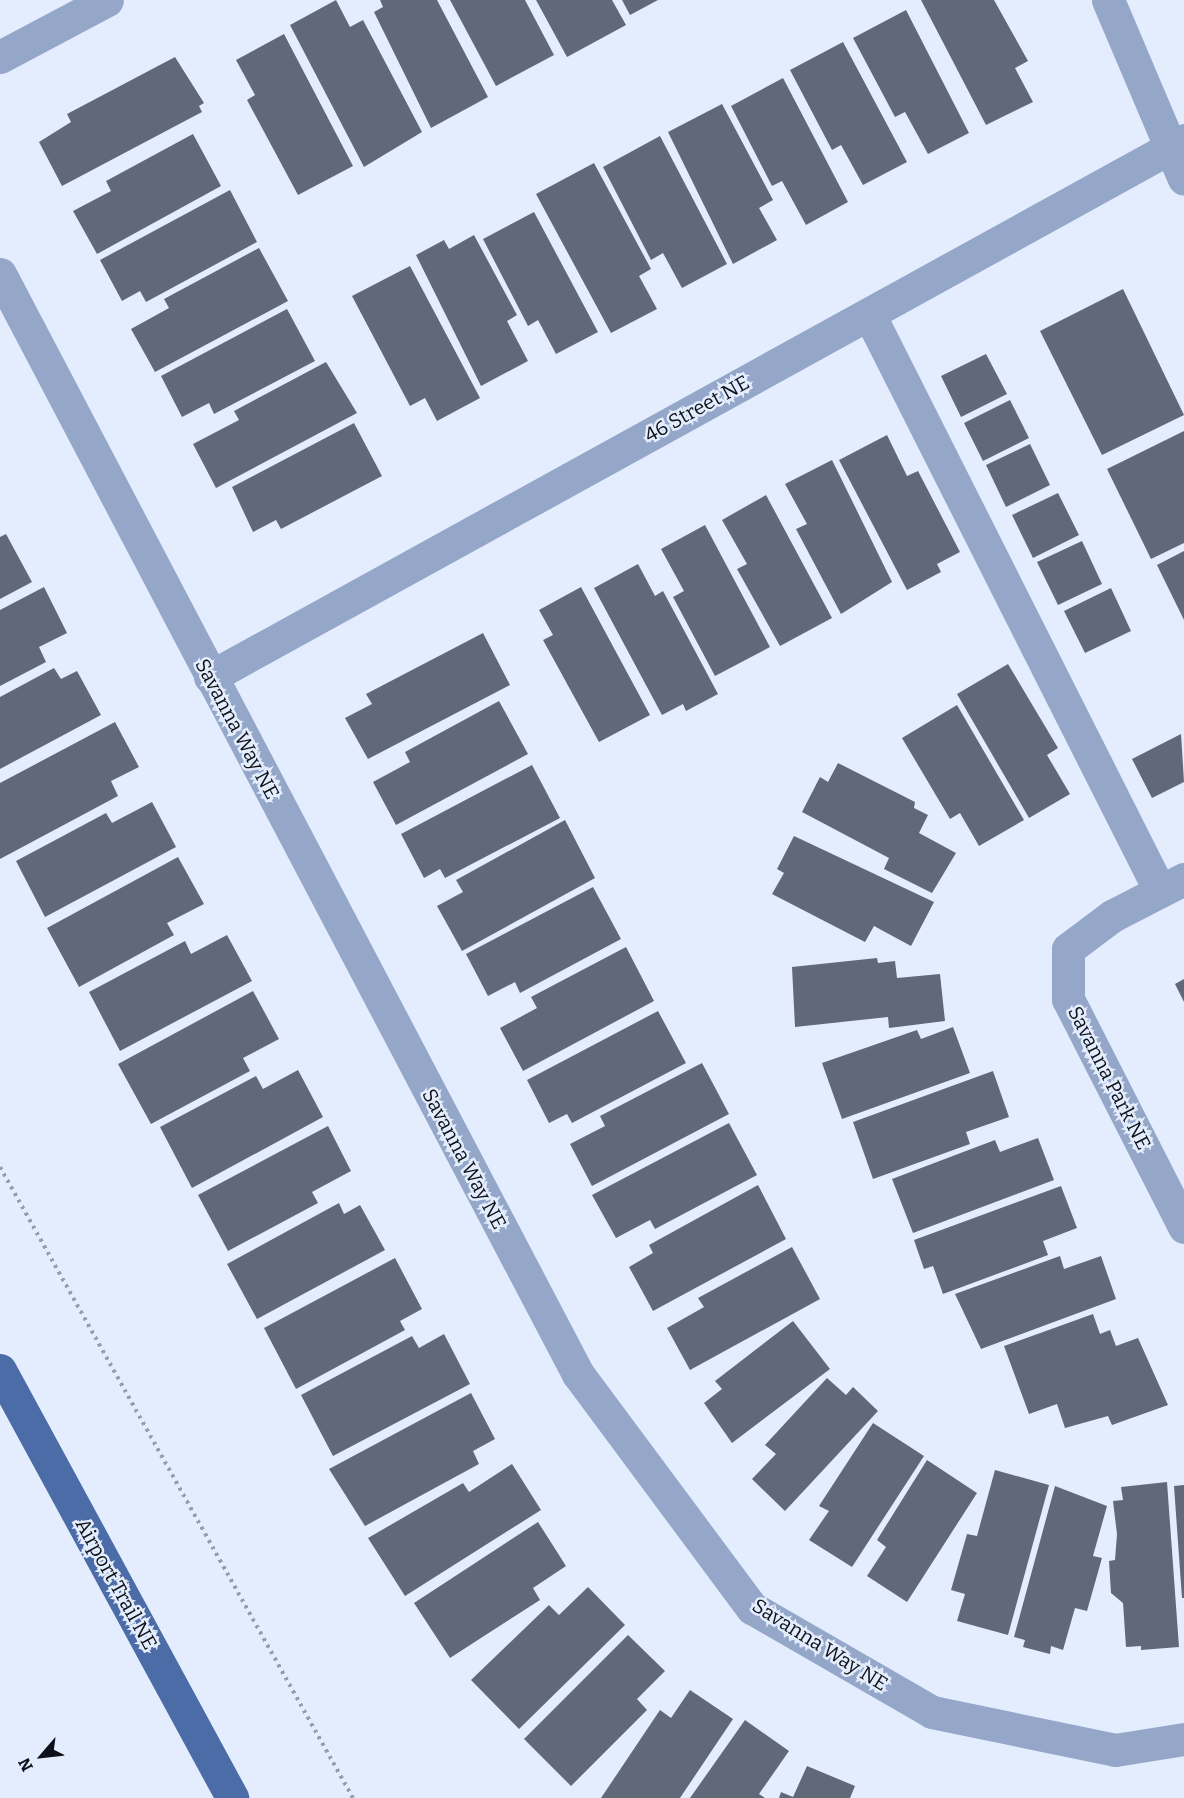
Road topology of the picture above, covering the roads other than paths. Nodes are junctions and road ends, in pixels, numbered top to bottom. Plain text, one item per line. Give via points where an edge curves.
1 (107, 0) edge
2 (1108, 0) edge
3 (0, 57) edge
4 (1177, 144) edge
5 (1184, 179) edge
6 (0, 274) edge
7 (869, 314) junction
8 (210, 677) junction
9 (1172, 885) edge
10 (1184, 1227) edge
11 (0, 1370) edge
12 (189, 1717) junction
13 (1184, 1740) edge
14 (232, 1798) edge
15 (248, 1798) edge

1 - 3 street
2 - 4 street
4 - 5 street
4 - 7 street, 46 Street NE
6 - 8 street, Savanna Way NE
7 - 8 street, 46 Street NE
7 - 9 street
8 - 13 street, Savanna Way NE via 578,1374 752,1608 932,1712 1115,1750
9 - 10 street, Savanna Park NE via 1112,915 1068,949 1068,999
11 - 12 main road, Airport Trail NE
12 - 14 main road, Airport Trail NE
12 - 15 main road

